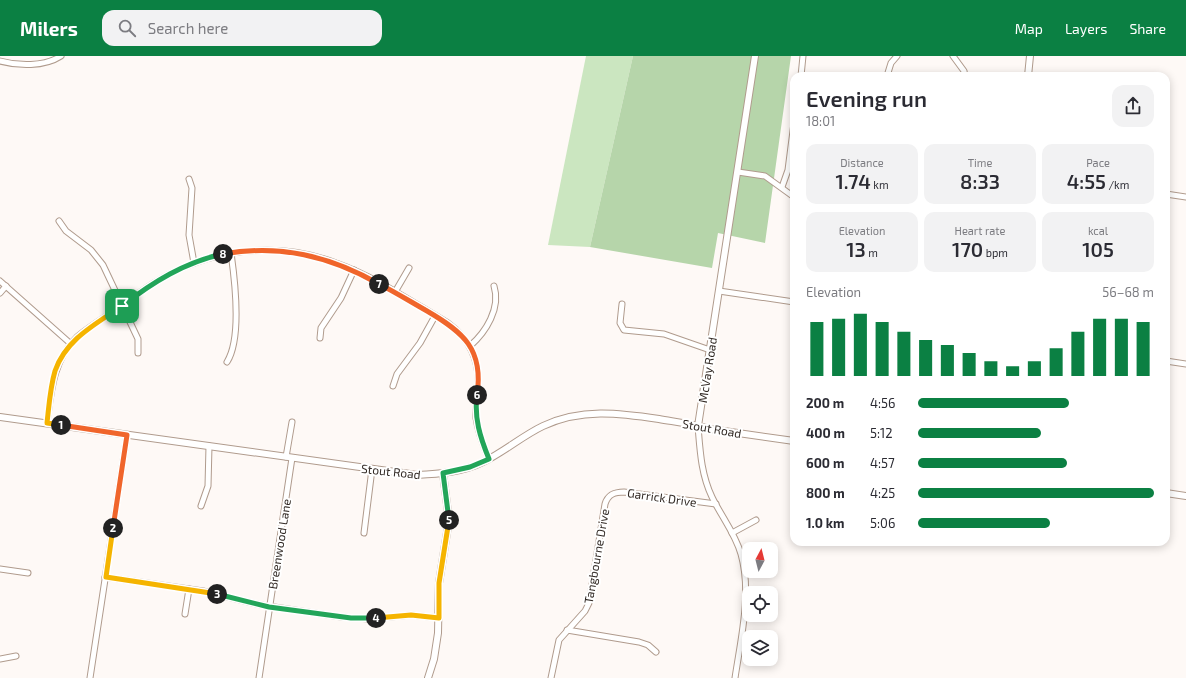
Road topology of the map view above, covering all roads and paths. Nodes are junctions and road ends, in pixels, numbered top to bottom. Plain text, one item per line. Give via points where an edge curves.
1 (61, 56) edge
2 (755, 56) edge
3 (803, 56) edge
4 (897, 56) edge
5 (953, 56) edge
6 (1030, 56) edge
7 (0, 61) edge
8 (801, 72) edge
9 (888, 72) edge
10 (964, 72) edge
11 (1028, 72) edge
12 (790, 154) edge
13 (738, 172) junction
14 (189, 179) dead end
15 (782, 187) junction
16 (790, 194) edge
17 (1170, 195) edge
18 (1186, 197) edge
19 (59, 221) dead end
20 (231, 253) junction
21 (194, 263) junction
22 (408, 268) dead end
23 (354, 270) junction
24 (0, 280) edge
25 (6, 286) junction
26 (494, 286) dead end
27 (719, 291) junction
28 (395, 292) junction
29 (0, 293) edge
30 (790, 301) edge
31 (622, 304) dead end
32 (122, 306) junction
33 (435, 316) junction
34 (320, 338) dead end
35 (71, 344) junction
36 (470, 346) junction
37 (710, 350) junction
38 (138, 353) dead end
39 (227, 362) dead end
40 (1170, 362) edge
41 (1186, 364) edge
42 (393, 386) dead end
43 (0, 416) edge
44 (292, 422) dead end
45 (47, 423) junction
46 (698, 426) junction
47 (127, 435) junction
48 (790, 440) edge
49 (209, 446) junction
50 (289, 458) junction
51 (489, 459) junction
52 (372, 469) junction
53 (443, 473) junction
54 (1170, 494) edge
55 (610, 495) joint
56 (1186, 496) edge
57 (716, 504) junction
58 (200, 506) dead end
59 (756, 520) dead end
60 (364, 533) dead end
61 (732, 533) junction
62 (0, 569) edge
63 (28, 573) dead end
64 (106, 577) junction
65 (189, 589) junction
66 (269, 607) junction
67 (185, 614) dead end
68 (439, 618) junction
69 (567, 630) junction
70 (656, 652) dead end
71 (16, 656) dead end
72 (0, 659) edge
73 (90, 678) edge
74 (259, 678) edge
75 (428, 678) edge
76 (551, 678) edge
77 (736, 678) edge

1 - 7 street via 40,64 18,65
2 - 13 street, McVay Road
3 - 8 street
4 - 9 street
5 - 10 street
6 - 11 street
12 - 15 street
13 - 15 street via 765,176
13 - 27 street, McVay Road
14 - 21 street via 192,188 189,235
15 - 16 street
17 - 18 street
19 - 32 street via 66,231 88,246 100,261
20 - 21 street
20 - 23 street via 259,250 299,253
20 - 39 street via 236,307 232,352
21 - 32 street via 153,283
22 - 28 street
23 - 28 street
23 - 34 street via 341,298 321,328
24 - 25 street
25 - 29 street
25 - 35 street
26 - 36 street via 497,297 495,308 480,335
27 - 30 street
27 - 37 street, McVay Road
28 - 33 street
31 - 37 street via 620,323 624,330 664,334
32 - 35 street
32 - 38 street via 138,339
33 - 36 street via 454,328
33 - 42 street via 420,343 396,374
35 - 45 street via 55,372
36 - 51 street via 478,372 476,418 479,435
37 - 46 street, McVay Road
40 - 41 street
43 - 45 street, Stout Road
44 - 50 street, Breenwood Lane
45 - 47 street, Stout Road
46 - 48 street, Stout Road
46 - 51 street, Stout Road via 618,413 582,414 544,425
46 - 57 street, McVay Road via 703,469
47 - 49 street, Stout Road
47 - 64 street
49 - 50 street, Stout Road
49 - 58 street via 208,486
50 - 52 street, Stout Road
50 - 66 street, Breenwood Lane
51 - 53 street, Stout Road via 470,467
52 - 53 street, Stout Road via 417,475
52 - 60 street
53 - 68 street via 449,520 439,583
54 - 56 street
55 - 57 street, Garrick Drive via 624,492
55 - 69 street, Tangbourne Drive via 605,504 589,603
57 - 61 street, McVay Road
59 - 61 street
61 - 77 street, McVay Road via 741,552 744,582 744,620
62 - 63 street
64 - 65 street
64 - 73 street
65 - 66 street
65 - 67 street
66 - 68 street via 351,618 411,615
66 - 74 street, Breenwood Lane
68 - 75 street via 436,646
69 - 70 street via 644,643
69 - 76 street, Tangbourne Drive via 556,644
71 - 72 street

